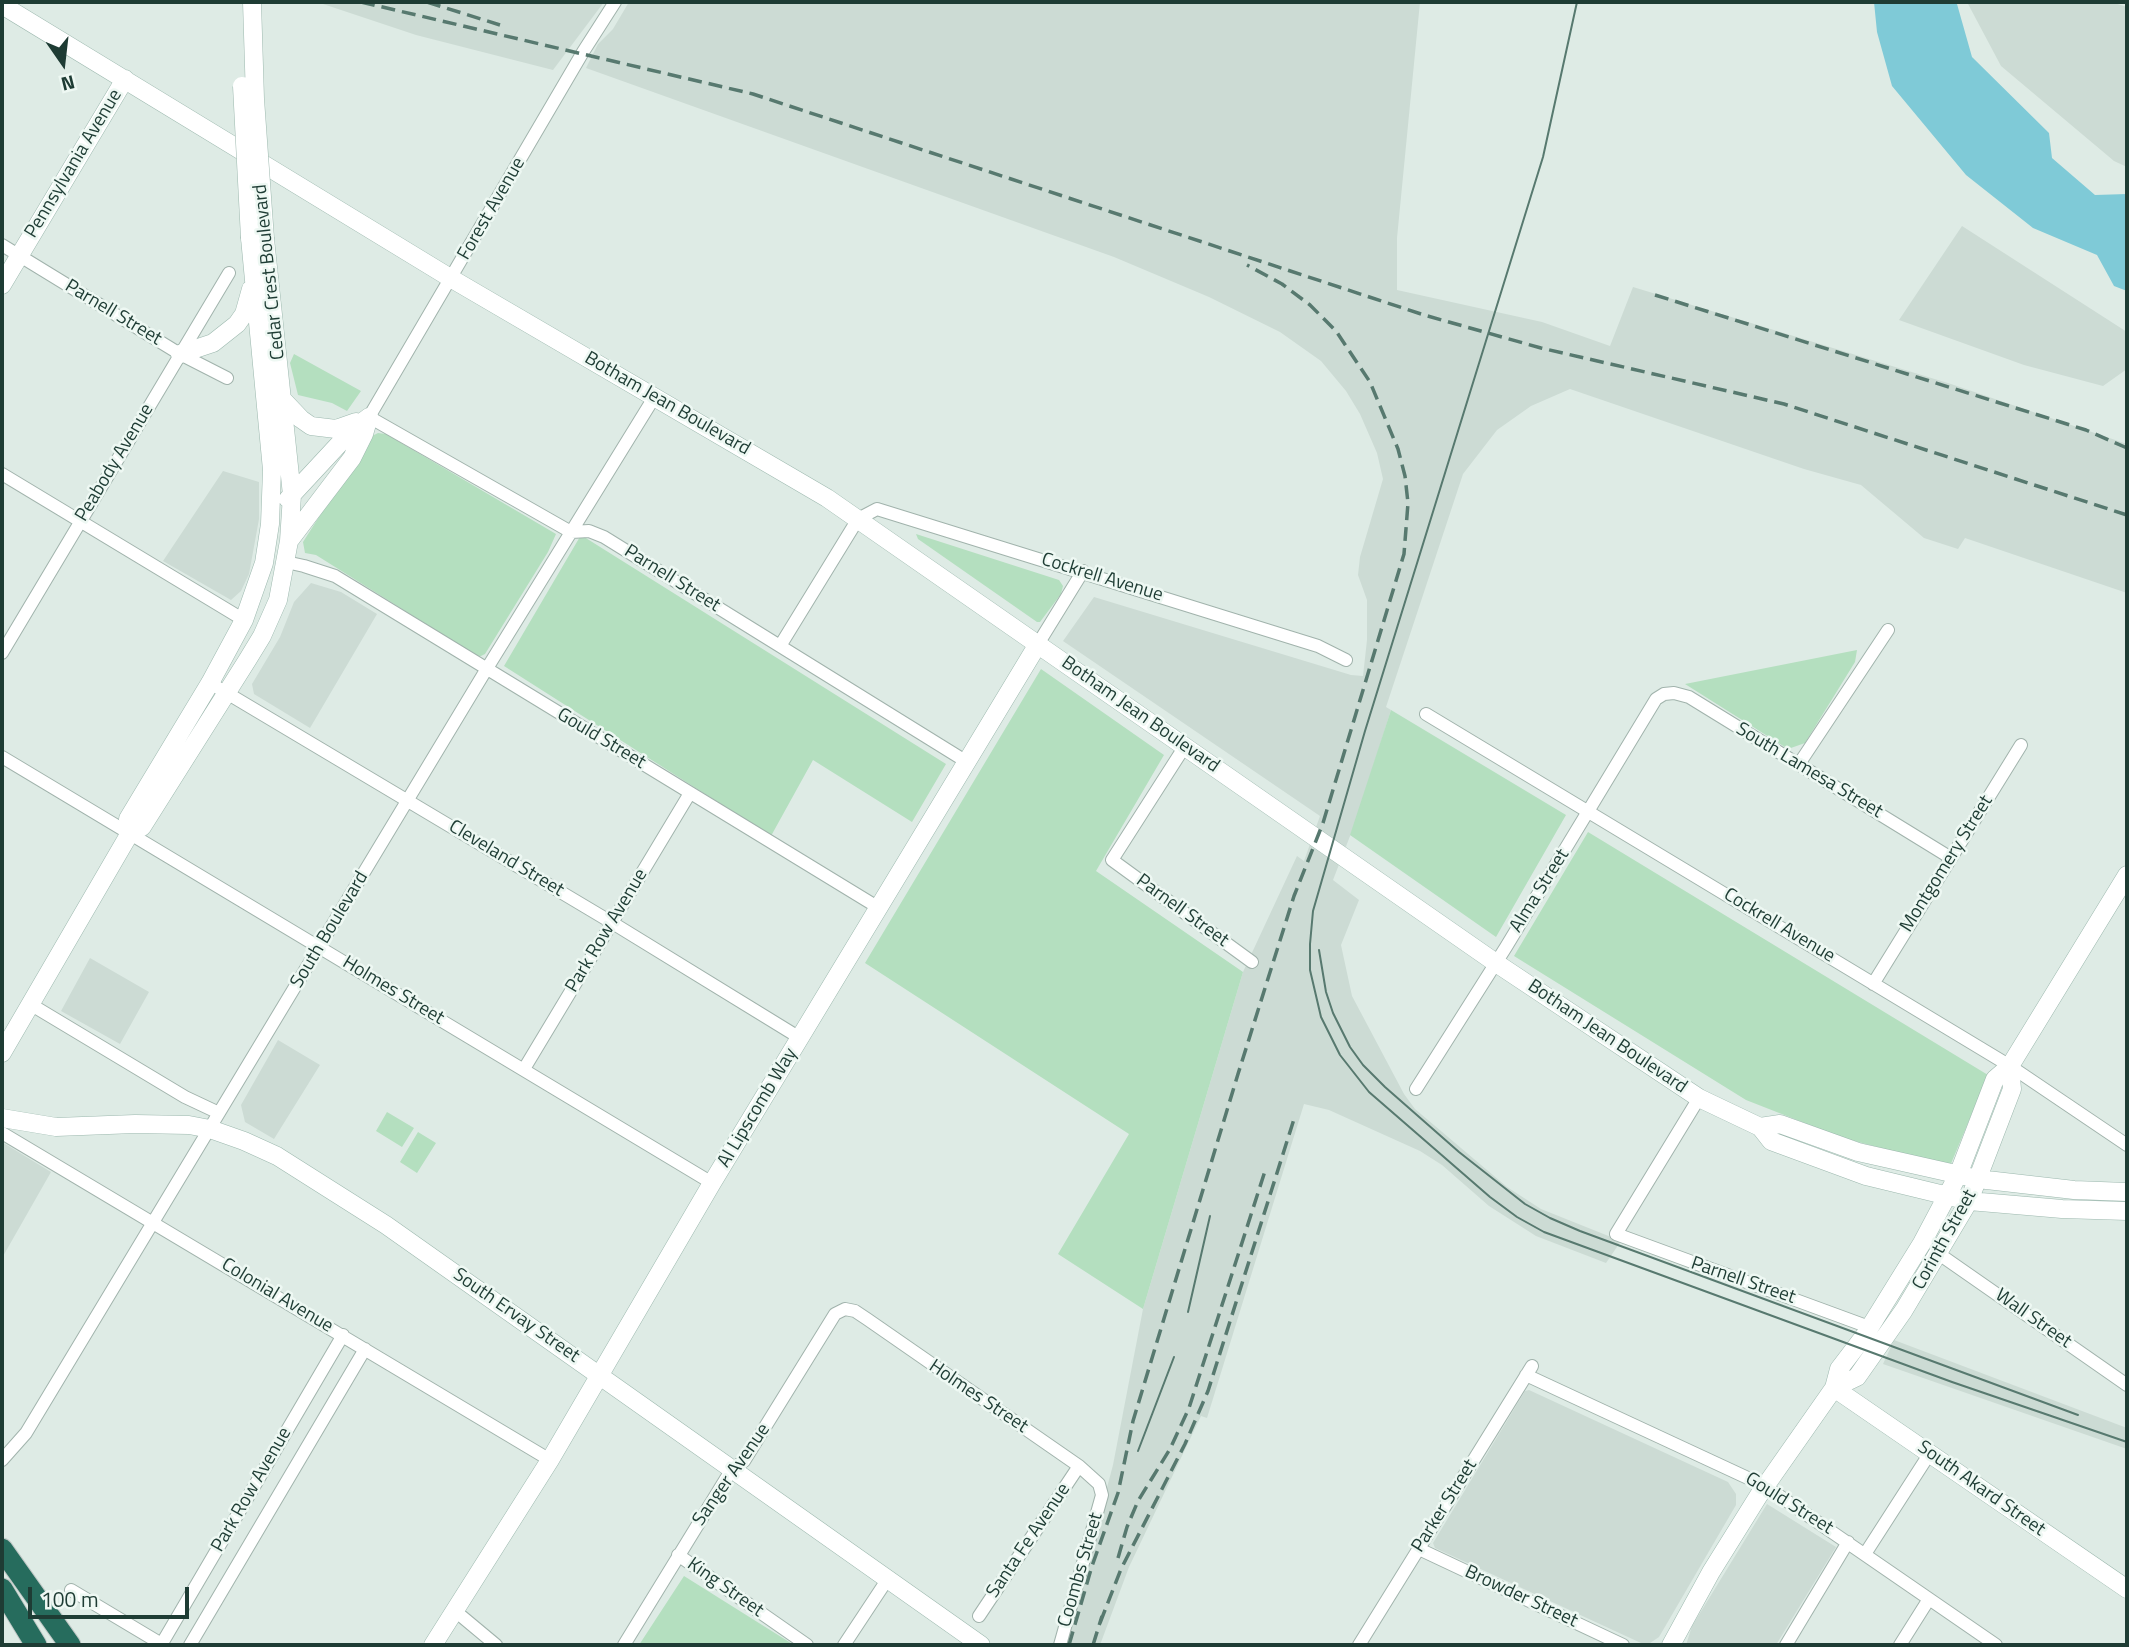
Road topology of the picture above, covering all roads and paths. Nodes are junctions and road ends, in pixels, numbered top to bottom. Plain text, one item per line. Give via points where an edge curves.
1 (240, 2) edge
2 (252, 2) edge
3 (615, 2) edge
4 (2, 5) edge
5 (125, 79) junction
6 (258, 238) junction
7 (2, 246) edge
8 (19, 256) junction
9 (229, 272) dead end
10 (254, 276) junction
11 (452, 279) junction
12 (2, 285) edge
13 (180, 354) junction
14 (227, 378) dead end
15 (655, 397) junction
16 (283, 400) junction
17 (369, 417) junction
18 (272, 470) junction
19 (2, 474) edge
20 (335, 482) junction
21 (292, 495) junction
22 (271, 512) junction
23 (858, 519) junction
24 (80, 521) junction
25 (572, 532) junction
26 (289, 541) junction
27 (286, 562) junction
28 (1083, 571) junction
29 (244, 620) junction
30 (1888, 630) dead end
31 (1038, 644) junction
32 (780, 646) junction
33 (2, 653) edge
34 (1346, 660) dead end
35 (486, 670) junction
36 (210, 683) junction
37 (227, 693) junction
38 (1664, 694) joint
39 (1426, 714) dead end
40 (2021, 745) dead end
41 (1185, 746) junction
42 (2, 757) edge
43 (967, 762) junction
44 (1799, 764) junction
45 (690, 793) junction
46 (409, 801) junction
47 (1589, 811) junction
48 (130, 833) junction
49 (1951, 858) junction
50 (2127, 875) edge
51 (879, 908) junction
52 (611, 922) junction
53 (319, 947) junction
54 (1252, 962) dead end
55 (1496, 963) junction
56 (1873, 984) junction
57 (30, 1004) junction
58 (800, 1038) junction
59 (2, 1053) edge
60 (2010, 1066) junction
61 (524, 1069) junction
62 (1416, 1089) dead end
63 (1699, 1098) junction
64 (219, 1113) junction
65 (2, 1118) edge
66 (1760, 1127) junction
67 (209, 1129) junction
68 (2, 1133) edge
69 (2127, 1145) edge
70 (1958, 1175) junction
71 (1978, 1180) junction
72 (712, 1183) junction
73 (2127, 1192) edge
74 (1947, 1196) junction
75 (1969, 1201) junction
76 (2127, 1211) edge
77 (153, 1223) junction
78 (1939, 1254) junction
79 (845, 1310) joint
80 (1869, 1327) junction
81 (344, 1335) junction
82 (365, 1349) junction
83 (1529, 1371) joint
84 (601, 1376) junction
85 (2127, 1385) edge
86 (1834, 1388) junction
87 (1930, 1453) junction
88 (2, 1460) edge
89 (550, 1460) junction
90 (1079, 1466) junction
91 (732, 1469) junction
92 (1765, 1486) junction
93 (1102, 1494) joint
94 (1848, 1542) junction
95 (2, 1549) edge
96 (1419, 1549) junction
97 (1866, 1554) junction
98 (678, 1555) junction
99 (887, 1580) junction
100 (2127, 1589) edge
101 (2, 1590) edge
102 (71, 1590) dead end
103 (1929, 1599) junction
104 (454, 1610) junction
105 (979, 1616) dead end
106 (1993, 1644) edge
107 (36, 1645) edge
108 (69, 1645) edge
109 (162, 1645) edge
110 (190, 1645) edge
111 (433, 1645) edge
112 (496, 1645) edge
113 (624, 1645) edge
114 (807, 1645) edge
115 (844, 1645) edge
116 (981, 1645) edge
117 (1060, 1645) edge
118 (1359, 1645) edge
119 (1623, 1645) edge
120 (1671, 1645) edge
121 (1786, 1645) edge
122 (1900, 1645) edge

1 - 6 main road, Cedar Crest Boulevard, bridge via 241,69
2 - 6 main road, Cedar Crest Boulevard, bridge
3 - 11 street, Forest Avenue
4 - 5 main road
5 - 8 main road, Pennsylvania Avenue
5 - 11 main road
6 - 10 main road, Cedar Crest Boulevard
6 - 16 main road, Cedar Crest Boulevard
7 - 8 street, Parnell Street
8 - 12 main road, Pennsylvania Avenue
8 - 13 street, Parnell Street
9 - 13 street, Peabody Avenue
10 - 13 main road via 237,324 213,342
10 - 18 main road, Cedar Crest Boulevard
11 - 15 main road, Botham Jean Boulevard
11 - 17 street, Forest Avenue
13 - 14 street, Parnell Street
13 - 24 street, Peabody Avenue
15 - 23 main road, Botham Jean Boulevard
15 - 25 street, South Boulevard
16 - 17 main road via 301,419 324,429
16 - 21 main road, Cedar Crest Boulevard
17 - 20 main road via 352,458
17 - 21 main road via 345,436
17 - 25 street, Parnell Street
18 - 21 main road
18 - 22 main road, Cedar Crest Boulevard
19 - 24 street
20 - 21 main road via 312,493
20 - 26 main road
21 - 22 main road
21 - 26 main road, Cedar Crest Boulevard
22 - 29 main road, Cedar Crest Boulevard via 264,564
23 - 28 street, Cockrell Avenue via 877,509 887,510
23 - 31 main road, Botham Jean Boulevard
23 - 32 street
24 - 29 street
24 - 33 street, Peabody Avenue
25 - 32 street, Parnell Street via 589,531 604,537
25 - 35 street, South Boulevard
26 - 27 main road, Cedar Crest Boulevard
27 - 35 street, Gould Street via 324,571
27 - 37 main road, Cedar Crest Boulevard via 278,600 262,636
28 - 31 street, Al Lipscomb Way
28 - 34 street, Cockrell Avenue via 1318,646
29 - 36 main road, Cedar Crest Boulevard
30 - 44 street
31 - 41 main road, Botham Jean Boulevard
31 - 43 main road, Al Lipscomb Way
32 - 43 street, Parnell Street
35 - 45 street, Gould Street
35 - 46 street, South Boulevard
36 - 37 street, Cleveland Street
36 - 48 main road, Cedar Crest Boulevard via 128,819
37 - 46 street, Cleveland Street
37 - 48 main road, Cedar Crest Boulevard via 142,827
38 - 44 street, South Lamesa Street via 1689,697
38 - 47 street, Alma Street via 1656,699
39 - 47 street, Cockrell Avenue
40 - 49 street, Montgomery Street
41 - 54 street, Parnell Street via 1112,860
41 - 55 main road, Botham Jean Boulevard
42 - 48 street, Holmes Street
43 - 51 main road, Al Lipscomb Way
44 - 49 street, South Lamesa Street
45 - 51 street, Gould Street
45 - 52 street, Park Row Avenue
46 - 52 street, Cleveland Street
46 - 53 street, South Boulevard
47 - 55 street, Alma Street
47 - 56 street, Cockrell Avenue
48 - 53 street, Holmes Street
48 - 57 main road
49 - 56 street, Montgomery Street
50 - 60 main road, Corinth Street
51 - 58 main road, Al Lipscomb Way
52 - 58 street, Cleveland Street
52 - 61 street, Park Row Avenue
53 - 61 street, Holmes Street
53 - 64 street, South Boulevard
55 - 62 street, Alma Street
55 - 63 main road, Botham Jean Boulevard
56 - 60 street, Cockrell Avenue
57 - 59 main road
57 - 64 street
58 - 72 main road, Al Lipscomb Way
60 - 69 street, Cockrell Avenue
60 - 70 main road, Corinth Street via 1995,1079
60 - 71 main road, Corinth Street via 2012,1089
61 - 72 street, Holmes Street
63 - 66 main road, Botham Jean Boulevard
63 - 80 street, Parnell Street via 1616,1234
64 - 67 street, South Boulevard
65 - 67 main road, South Ervay Street via 55,1127 162,1124
66 - 70 main road, Botham Jean Boulevard via 1780,1124 1858,1152
66 - 74 main road, Botham Jean Boulevard via 1771,1141 1830,1164
67 - 77 street, South Boulevard
67 - 84 main road, South Ervay Street via 277,1156 353,1203
68 - 77 street, Colonial Avenue
70 - 71 main road, Botham Jean Boulevard
70 - 74 main road, Corinth Street
71 - 73 main road, Botham Jean Boulevard
71 - 75 main road, Corinth Street
72 - 84 main road, Al Lipscomb Way
74 - 75 main road, Botham Jean Boulevard
74 - 80 main road, Corinth Street
75 - 76 main road, Botham Jean Boulevard
75 - 78 main road, Corinth Street
77 - 81 street, Colonial Avenue
77 - 88 street, South Boulevard via 26,1433
78 - 85 street, Wall Street
78 - 86 main road, Corinth Street via 1857,1377
79 - 90 street, Holmes Street via 855,1311
79 - 91 street, Sanger Avenue via 835,1314 744,1461
80 - 86 main road, Corinth Street via 1839,1369
81 - 82 street, Colonial Avenue
81 - 109 street, Park Row Avenue
82 - 89 street, Colonial Avenue
82 - 110 street, Park Row Avenue
83 - 92 street, Gould Street
83 - 96 street, Parker Street
84 - 89 main road, Al Lipscomb Way
84 - 91 main road, South Ervay Street
86 - 87 main road, South Akard Street
86 - 92 main road, Corinth Street
87 - 97 street
87 - 100 main road, South Akard Street
89 - 104 main road, Al Lipscomb Way
90 - 93 street, Holmes Street via 1099,1484
90 - 105 street, Santa Fe Avenue
91 - 98 street, Sanger Avenue
91 - 99 main road, South Ervay Street
92 - 94 street, Gould Street
92 - 120 main road, Corinth Street
93 - 117 street, Coombs Street
94 - 97 street, Gould Street
94 - 121 street
95 - 108 highway
96 - 118 street, Parker Street
96 - 119 street, Browder Street
97 - 103 street, Gould Street
98 - 113 street, Sanger Avenue
98 - 114 street, King Street
99 - 115 street
99 - 116 main road, South Ervay Street
101 - 107 highway
102 - 109 street
103 - 106 street, Gould Street
103 - 122 street
104 - 111 main road, Al Lipscomb Way
104 - 112 street

